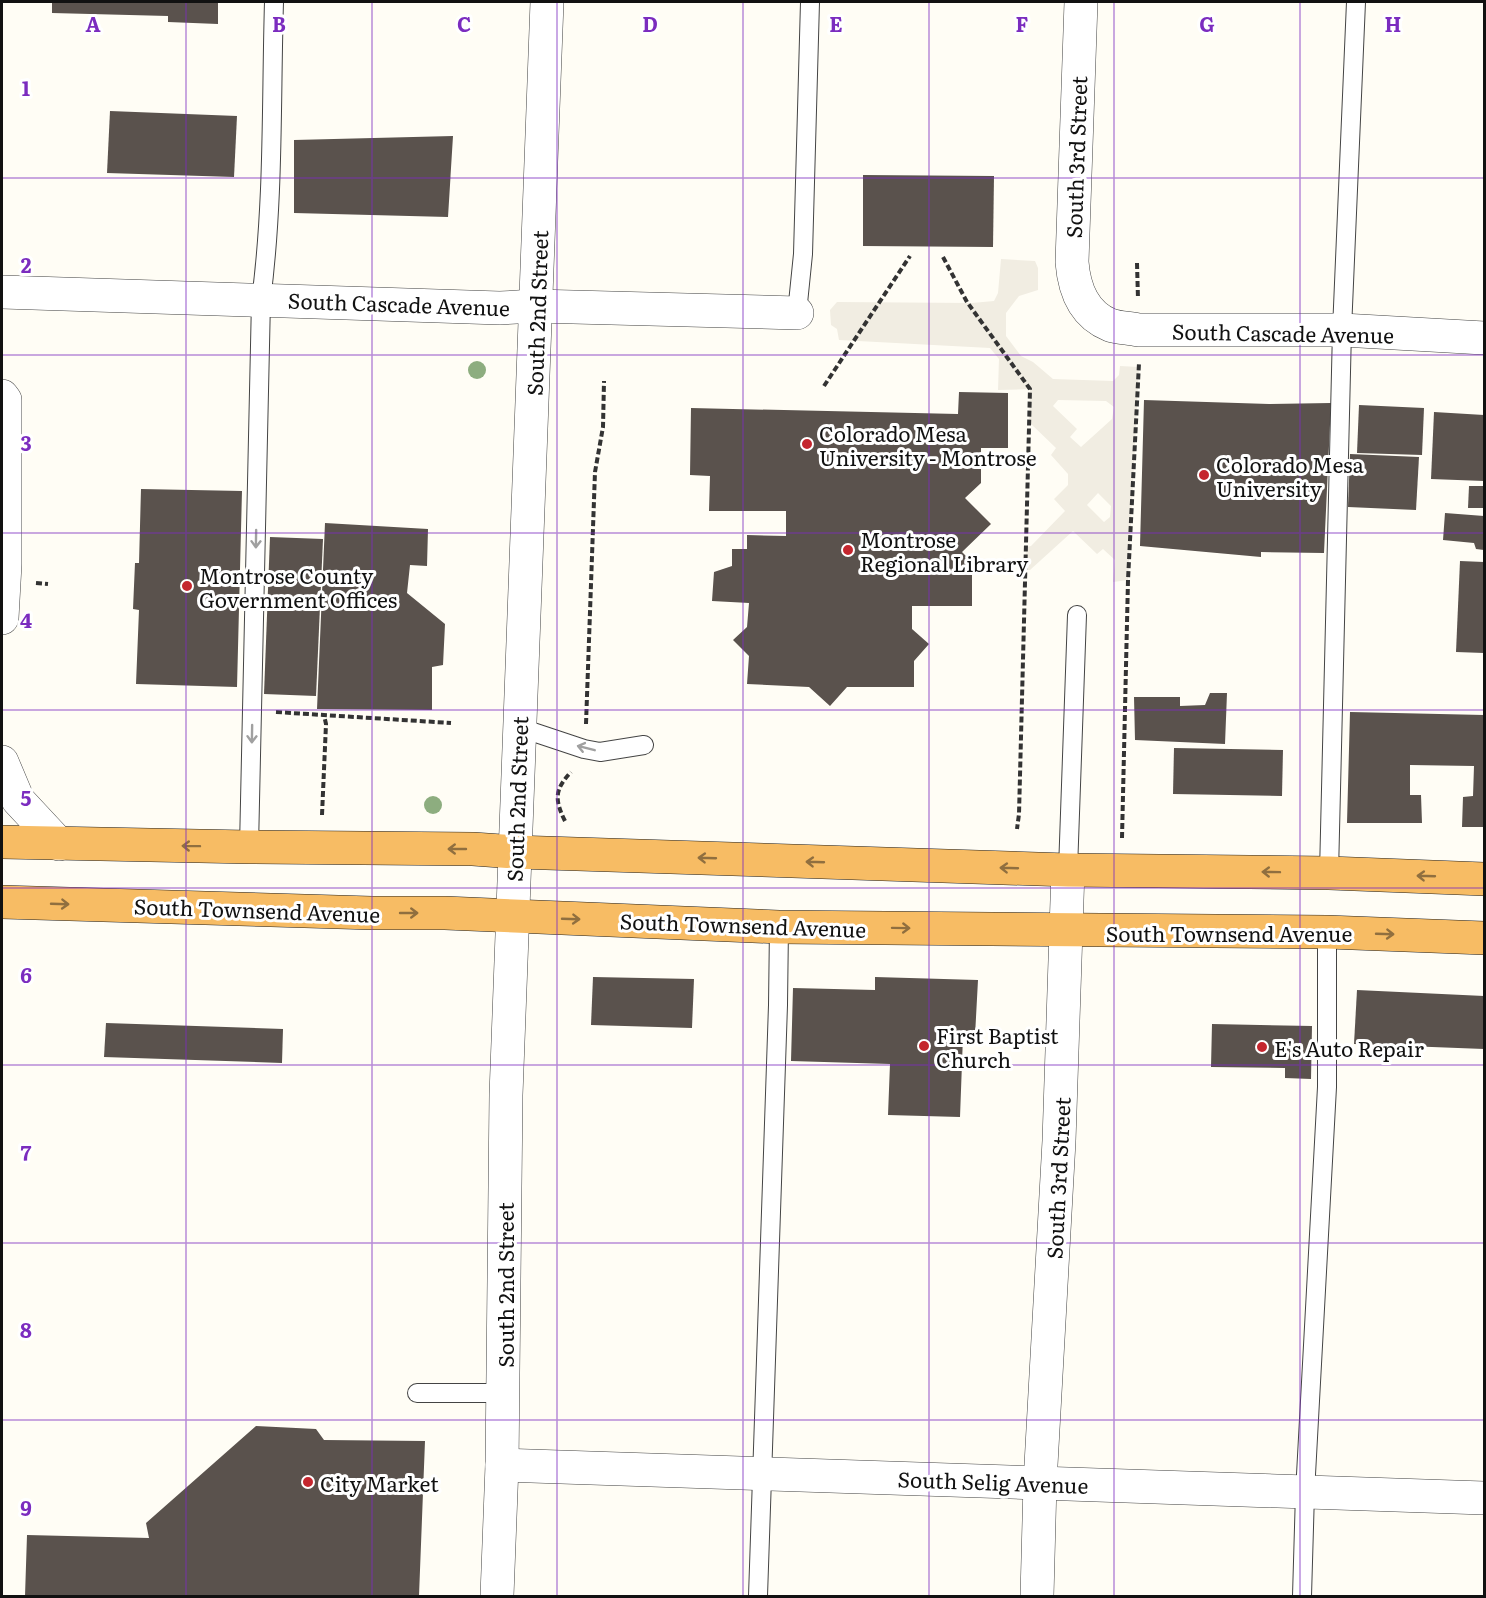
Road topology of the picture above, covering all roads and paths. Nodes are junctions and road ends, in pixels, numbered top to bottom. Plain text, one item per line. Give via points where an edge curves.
1 (274, 2) edge
2 (548, 2) edge
3 (810, 2) edge
4 (1081, 2) edge
5 (1356, 2) edge
6 (910, 256) dead end
7 (943, 257) dead end
8 (1137, 264) dead end
9 (2, 292) edge
10 (261, 300) junction
11 (536, 306) junction
12 (1088, 309) joint
13 (797, 313) joint
14 (1138, 330) junction
15 (1342, 330) junction
16 (1485, 338) edge
17 (604, 381) dead end
18 (824, 386) dead end
19 (2, 396) edge
20 (1077, 615) dead end
21 (2, 618) edge
22 (253, 710) junction
23 (324, 715) junction
24 (452, 723) dead end
25 (518, 728) junction
26 (644, 745) dead end
27 (584, 748) junction
28 (2, 762) edge
29 (322, 815) dead end
30 (565, 821) dead end
31 (1017, 829) dead end
32 (1122, 838) dead end
33 (2, 842) edge
34 (59, 844) junction
35 (249, 847) junction
36 (515, 852) junction
37 (1068, 870) junction
38 (1329, 873) junction
39 (1485, 879) edge
40 (2, 902) edge
41 (512, 916) junction
42 (779, 927) junction
43 (1066, 930) junction
44 (1327, 932) junction
45 (1485, 938) edge
46 (417, 1393) dead end
47 (503, 1393) junction
48 (502, 1465) junction
49 (763, 1473) junction
50 (1040, 1483) junction
51 (1305, 1493) junction
52 (1485, 1498) edge
53 (497, 1596) edge
54 (758, 1596) edge
55 (1037, 1596) edge
56 (1302, 1596) edge

1 - 10 lane via 272,146
2 - 11 street, South 2nd Street
3 - 13 lane via 803,254
4 - 12 street, South 3rd Street via 1072,262 1076,291
5 - 15 lane
6 - 18 path
7 - 31 path via 967,302 1030,389
8 - 14 path
9 - 10 street, South Cascade Avenue
10 - 11 street, South Cascade Avenue
10 -> 22 lane
11 - 13 street, South Cascade Avenue
11 - 25 street, South 2nd Street
12 - 14 street, South Cascade Avenue via 1109,325
14 - 15 street, South Cascade Avenue
14 - 32 path
15 - 16 street, South Cascade Avenue
15 - 38 lane
17 - 27 path via 603,427 595,472
19 - 21 street
20 - 37 lane, South 3rd Street
22 - 23 path
22 -> 35 lane
23 - 24 path
23 - 29 path
25 - 27 lane
25 - 36 street, South 2nd Street
26 -> 27 lane via 600,752
27 - 30 path via 582,760 559,785 558,806
28 - 34 street via 18,800
33 - 34 highway
35 -> 34 highway
36 -> 35 highway
37 -> 36 highway
36 - 41 street, South 2nd Street
38 -> 37 highway
37 - 43 street, South 3rd Street
39 -> 38 highway
40 -> 41 highway, South Townsend Avenue
41 -> 42 highway, South Townsend Avenue
41 - 47 street, South 2nd Street
42 -> 43 highway, South Townsend Avenue
42 - 49 lane
43 - 44 highway, South Townsend Avenue
43 - 50 street, South 3rd Street
44 -> 45 highway, South Townsend Avenue
44 - 51 lane via 1327,1087
46 - 47 lane
47 - 48 street, South 2nd Street
48 - 49 street, South Selig Avenue
48 - 53 street, South 2nd Street
49 - 50 street, South Selig Avenue
49 - 54 lane
50 - 51 street, South Selig Avenue
50 - 55 street, South 3rd Street
51 - 52 street, South Selig Avenue
51 - 56 lane

